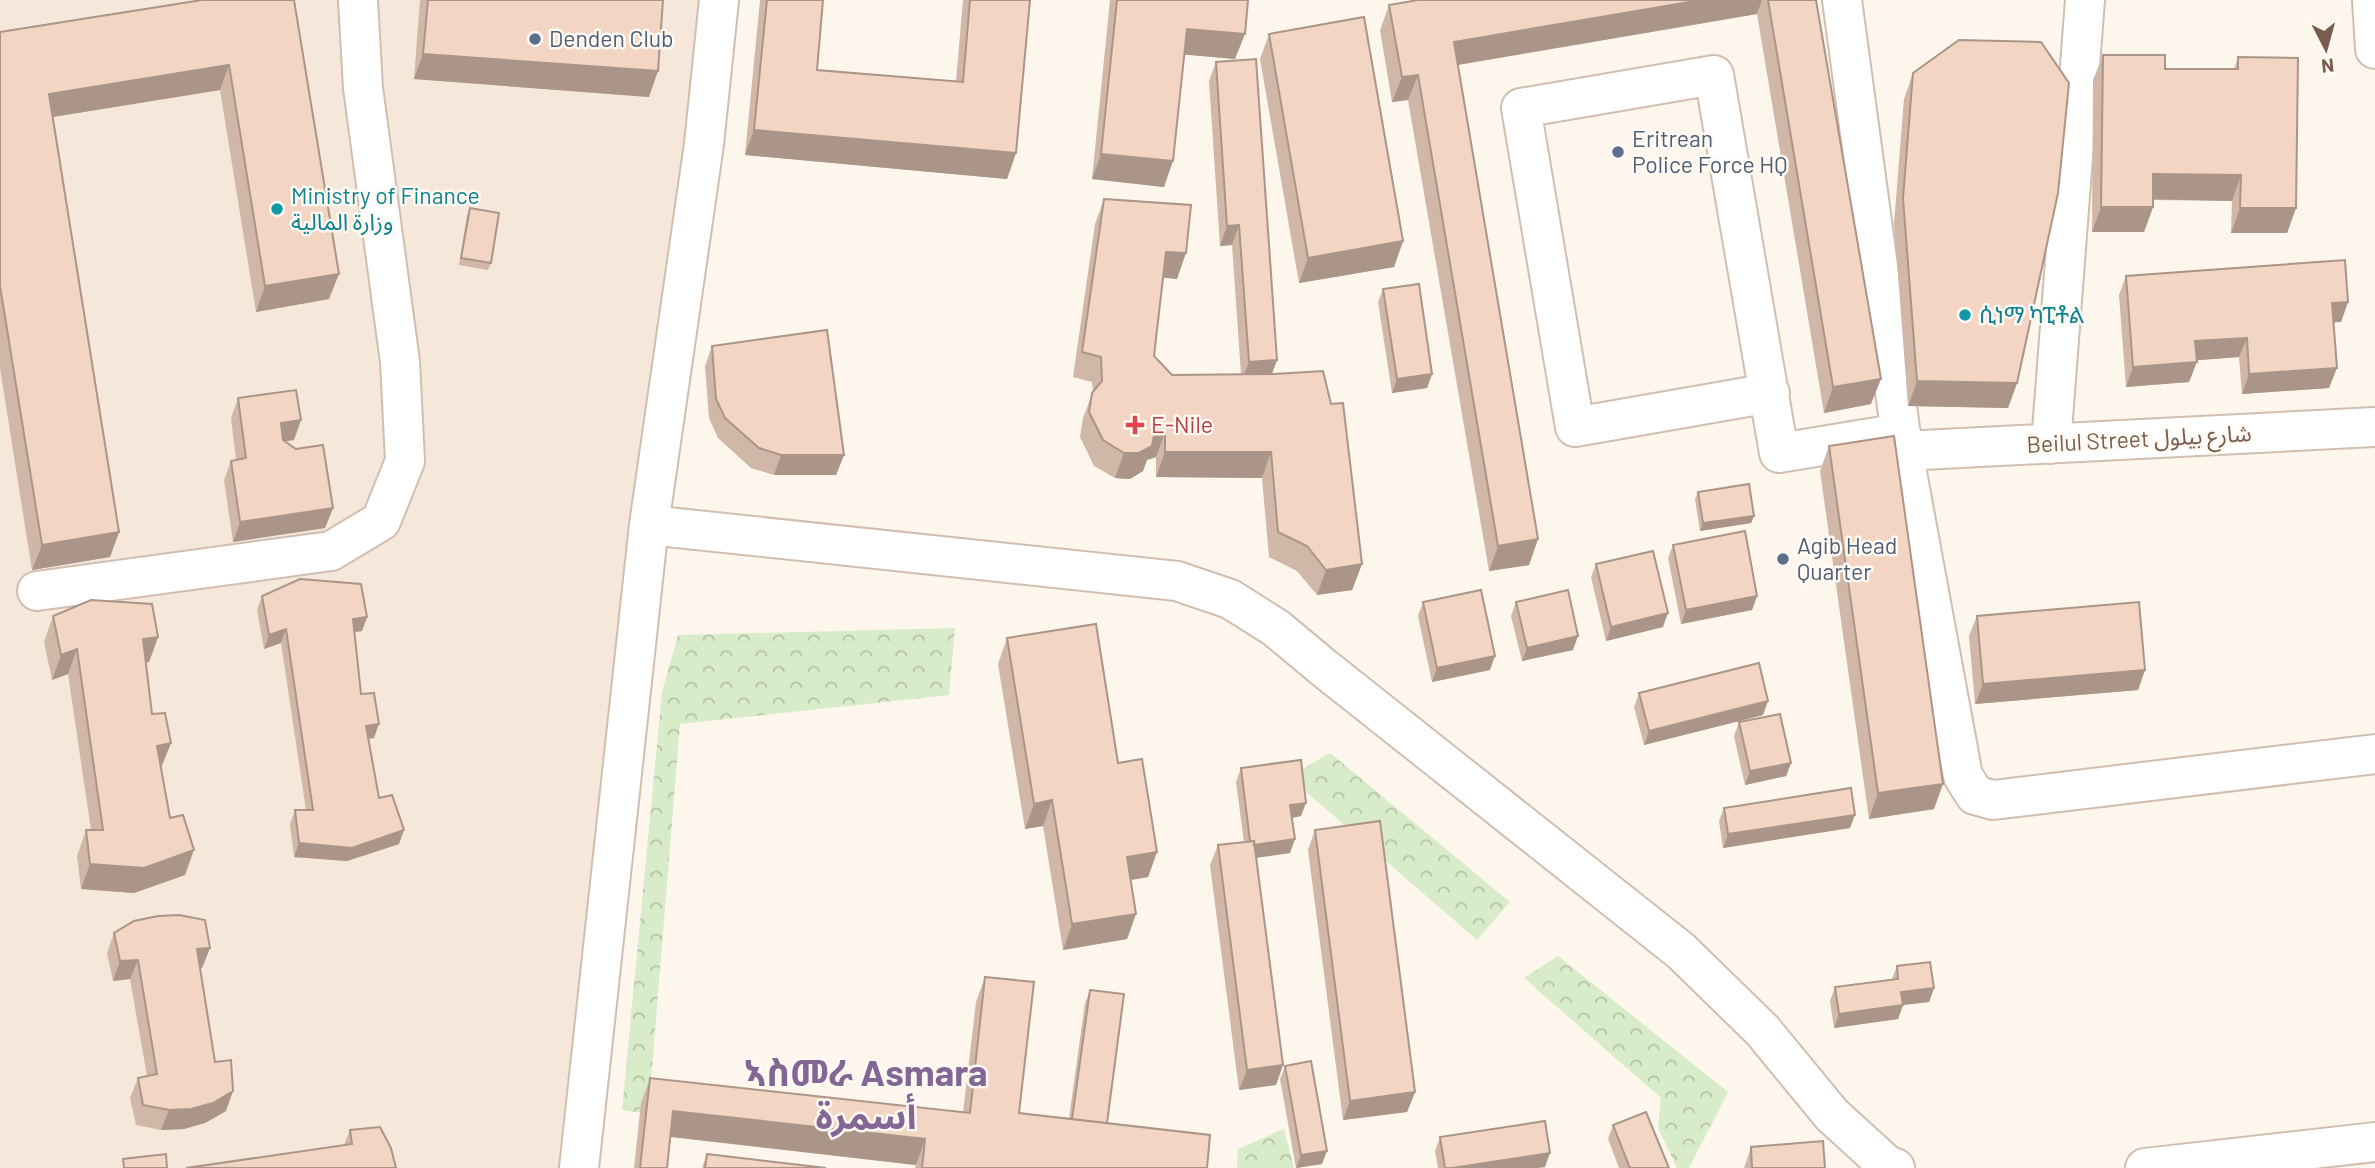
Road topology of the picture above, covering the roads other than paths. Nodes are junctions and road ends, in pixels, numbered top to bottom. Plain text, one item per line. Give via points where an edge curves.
1 (358, 0) edge
2 (719, 0) edge
3 (1842, 0) edge
4 (2085, 0) edge
5 (2372, 0) edge
6 (2375, 49) edge
7 (1770, 393) junction
8 (2375, 427) edge
9 (1902, 442) junction
10 (2051, 443) junction
11 (649, 525) junction
12 (37, 591) dead end
13 (2375, 754) edge
14 (2375, 1142) edge
15 (1890, 1167) edge
16 (579, 1168) edge
17 (2147, 1168) edge

1 - 12 street via 363,88 400,362 405,449 405,461 381,521 331,551
2 - 11 street via 704,144
3 - 9 street
4 - 10 street
5 - 6 street
7 - 7 street via 1714,75 1521,108 1575,427
7 - 9 street, Beilul Street شارع بيلول via 1779,453
8 - 10 street, Beilul Street شارع بيلول
9 - 10 street, Beilul Street شارع بيلول
9 - 13 street via 1964,776 1975,795 1993,800
11 - 15 street via 1177,581 1230,599 1276,628 1681,951 1762,1030 1832,1115
11 - 16 street
14 - 17 street

